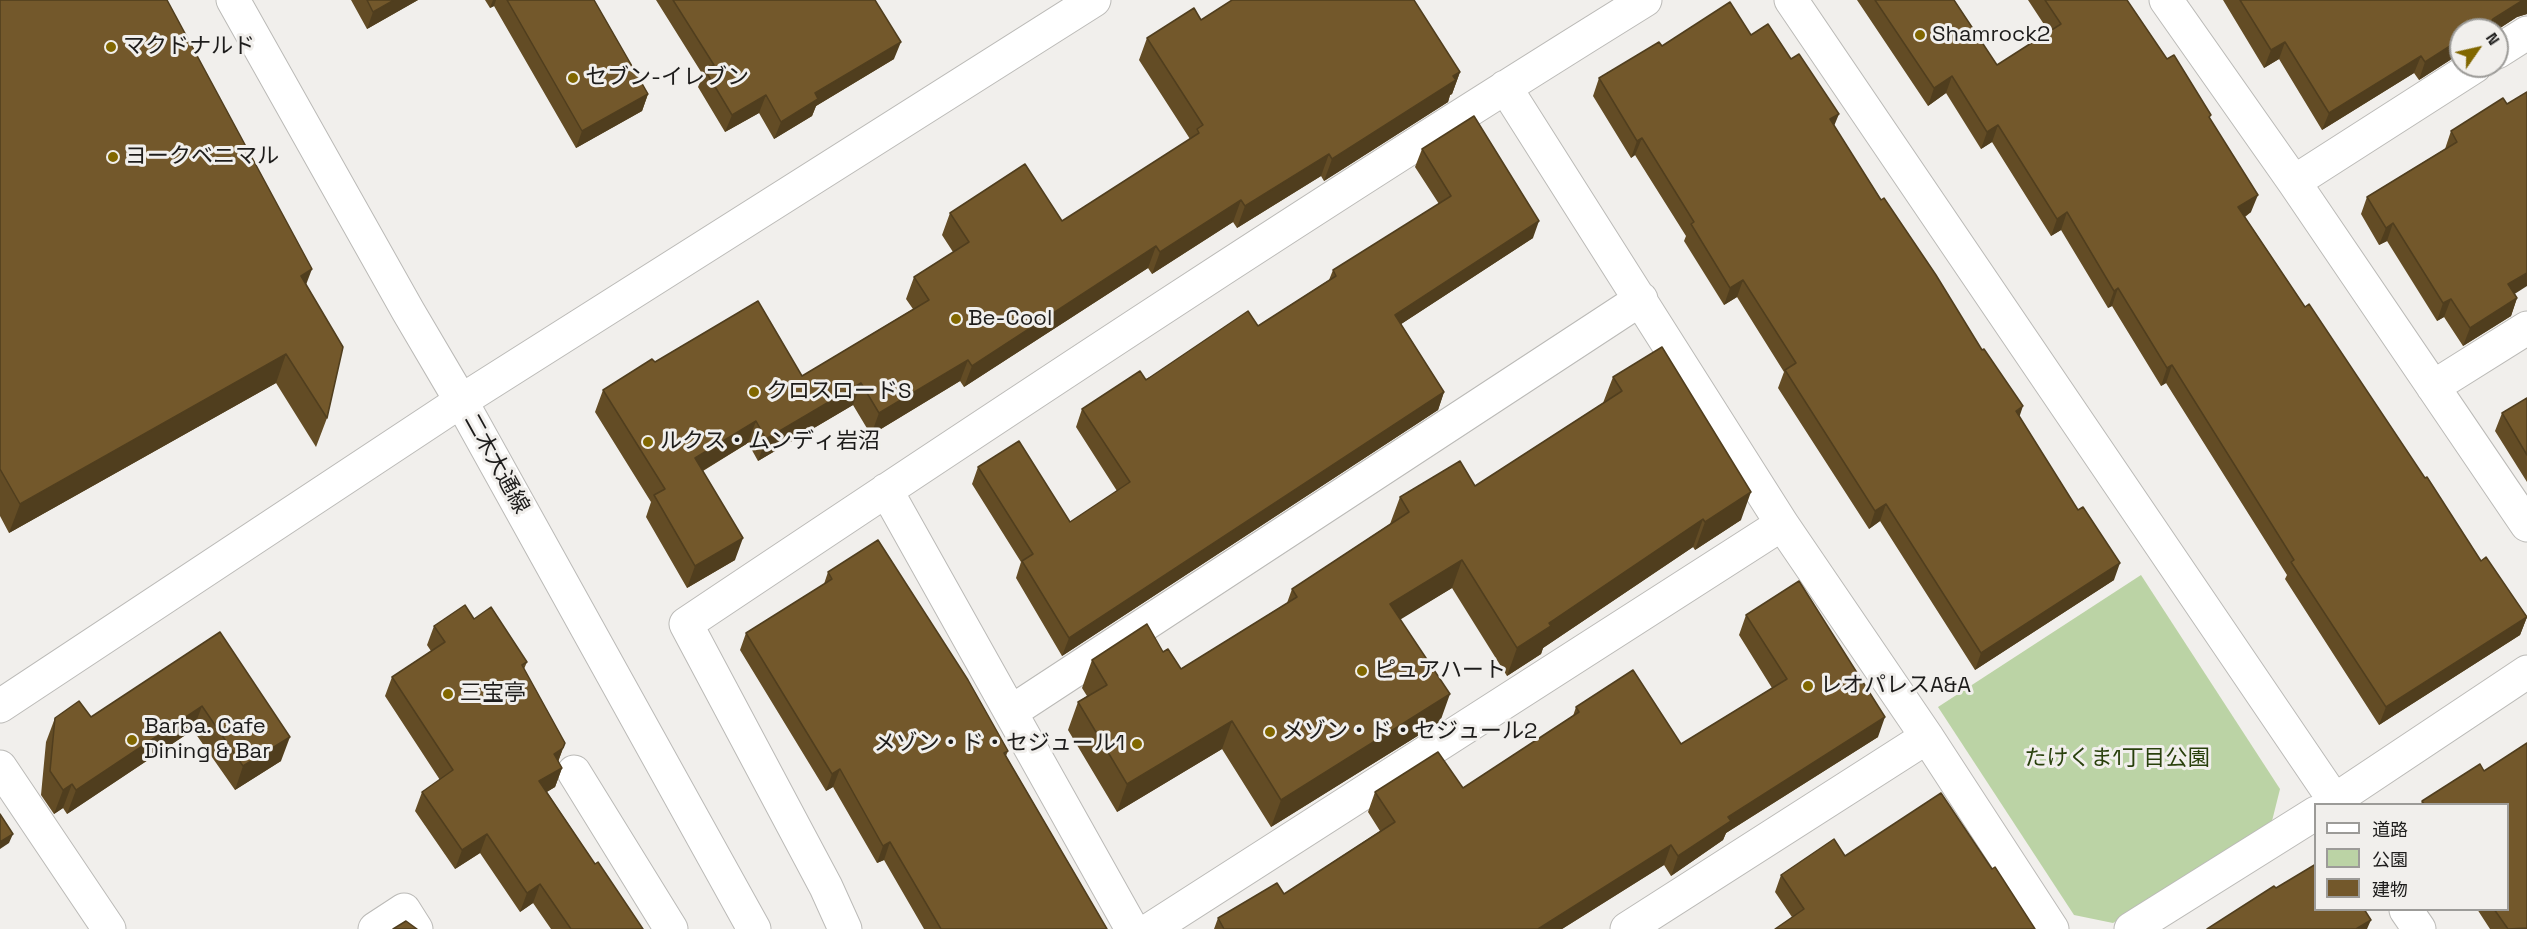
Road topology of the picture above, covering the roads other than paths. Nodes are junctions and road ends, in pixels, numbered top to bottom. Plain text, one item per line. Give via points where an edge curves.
1 (233, 0) edge
2 (1094, 0) edge
3 (1645, 0) edge
4 (1791, 0) edge
5 (2166, 0) edge
6 (2527, 33) edge
7 (2509, 44) edge
8 (2456, 78) edge
9 (1505, 87) junction
10 (2294, 182) junction
11 (1641, 299) junction
12 (2527, 328) edge
13 (2433, 387) junction
14 (461, 401) junction
15 (886, 490) junction
16 (1782, 524) junction
17 (2527, 525) edge
18 (2527, 672) edge
19 (0, 706) edge
20 (1011, 712) junction
21 (1927, 737) junction
22 (0, 767) edge
23 (574, 772) dead end
24 (2327, 803) edge
25 (2333, 803) edge
26 (2314, 815) edge
27 (2407, 911) edge
28 (109, 929) edge
29 (375, 929) edge
30 (416, 929) edge
31 (671, 929) edge
32 (754, 929) edge
33 (845, 929) edge
34 (1132, 929) edge
35 (1151, 929) edge
36 (1627, 929) edge
37 (2052, 929) edge
38 (2131, 929) edge
39 (2419, 929) edge

1 - 14 street, 二木大通線
2 - 14 street
3 - 9 street
4 - 24 street
5 - 10 street
6 - 7 street
8 - 10 street
9 - 11 street
9 - 15 street
10 - 13 street
11 - 16 street
11 - 20 street
12 - 13 street
13 - 17 street
14 - 19 street
14 - 32 street, 二木大通線
15 - 20 street
15 - 33 street via 686,624
16 - 21 street
16 - 35 street
18 - 25 street
20 - 34 street
21 - 36 street
21 - 37 street
22 - 28 street
23 - 31 street
26 - 38 street
27 - 39 street
29 - 30 street via 404,910

